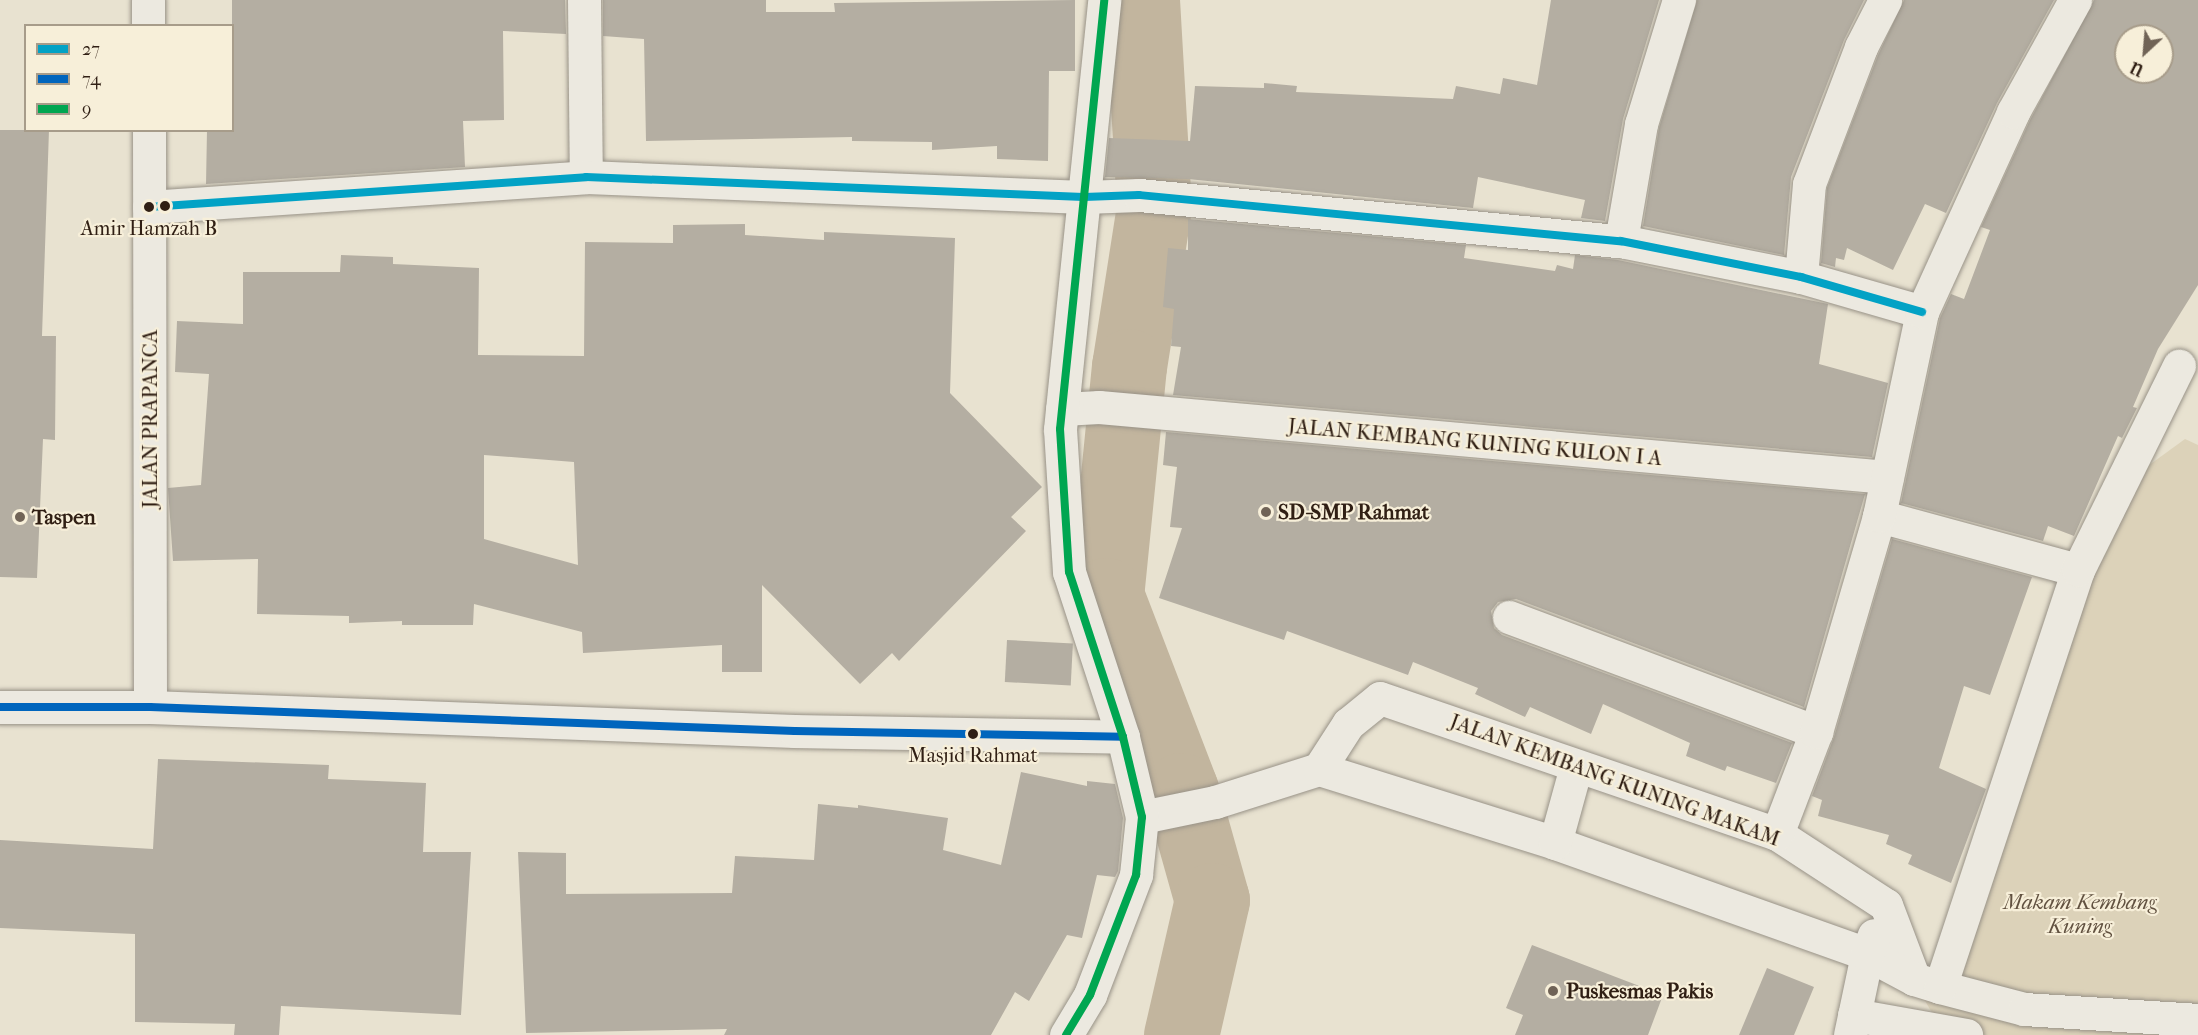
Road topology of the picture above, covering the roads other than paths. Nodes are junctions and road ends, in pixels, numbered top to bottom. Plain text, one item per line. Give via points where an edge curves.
1 (148, 0) edge
2 (584, 0) edge
3 (1104, 0) edge
4 (1679, 0) edge
5 (1885, 0) edge
6 (2075, 0) edge
7 (148, 24) edge
8 (149, 132) edge
9 (586, 177) junction
10 (1083, 197) junction
11 (149, 207) junction
12 (1621, 241) junction
13 (1801, 277) junction
14 (1922, 312) junction
15 (2179, 366) dead end
16 (1062, 410) junction
17 (1887, 477) junction
18 (1879, 516) junction
19 (2078, 570) junction
20 (1509, 617) dead end
21 (0, 707) edge
22 (150, 707) junction
23 (1816, 732) junction
24 (1123, 737) junction
25 (1576, 767) junction
26 (1319, 769) junction
27 (1157, 813) junction
28 (1777, 834) junction
29 (1555, 843) junction
30 (1886, 905) junction
31 (1867, 954) junction
32 (1927, 983) junction
33 (2198, 1020) edge
34 (2024, 1022) edge
35 (1852, 1025) edge
36 (1066, 1035) edge
37 (1966, 1035) edge

1 - 7 street
2 - 9 street
3 - 10 street
4 - 12 street via 1641,124
5 - 13 street via 1861,47 1809,184
6 - 14 street via 2013,112
8 - 11 street, JALAN PRAPANCA
9 - 10 street
9 - 11 street
10 - 12 street via 1139,195
10 - 16 street
11 - 22 street, JALAN PRAPANCA
12 - 13 street
13 - 14 street
14 - 17 street
15 - 19 street
16 - 17 street, JALAN KEMBANG KUNING KULON I A via 1099,407
16 - 24 street via 1069,572
17 - 18 street
18 - 19 street
18 - 23 street
19 - 32 street
20 - 23 street
21 - 22 street
22 - 24 street via 795,731
23 - 28 street
24 - 27 street
25 - 26 street, JALAN KEMBANG KUNING MAKAM via 1380,698 1360,711
25 - 28 street, JALAN KEMBANG KUNING MAKAM
25 - 29 street
26 - 27 street via 1215,802
26 - 29 street
27 - 36 street via 1090,995
28 - 30 street, JALAN KEMBANG KUNING MAKAM
29 - 31 street
30 - 31 street
30 - 32 street
31 - 32 street
31 - 35 street
32 - 34 street
33 - 34 street
35 - 37 street

